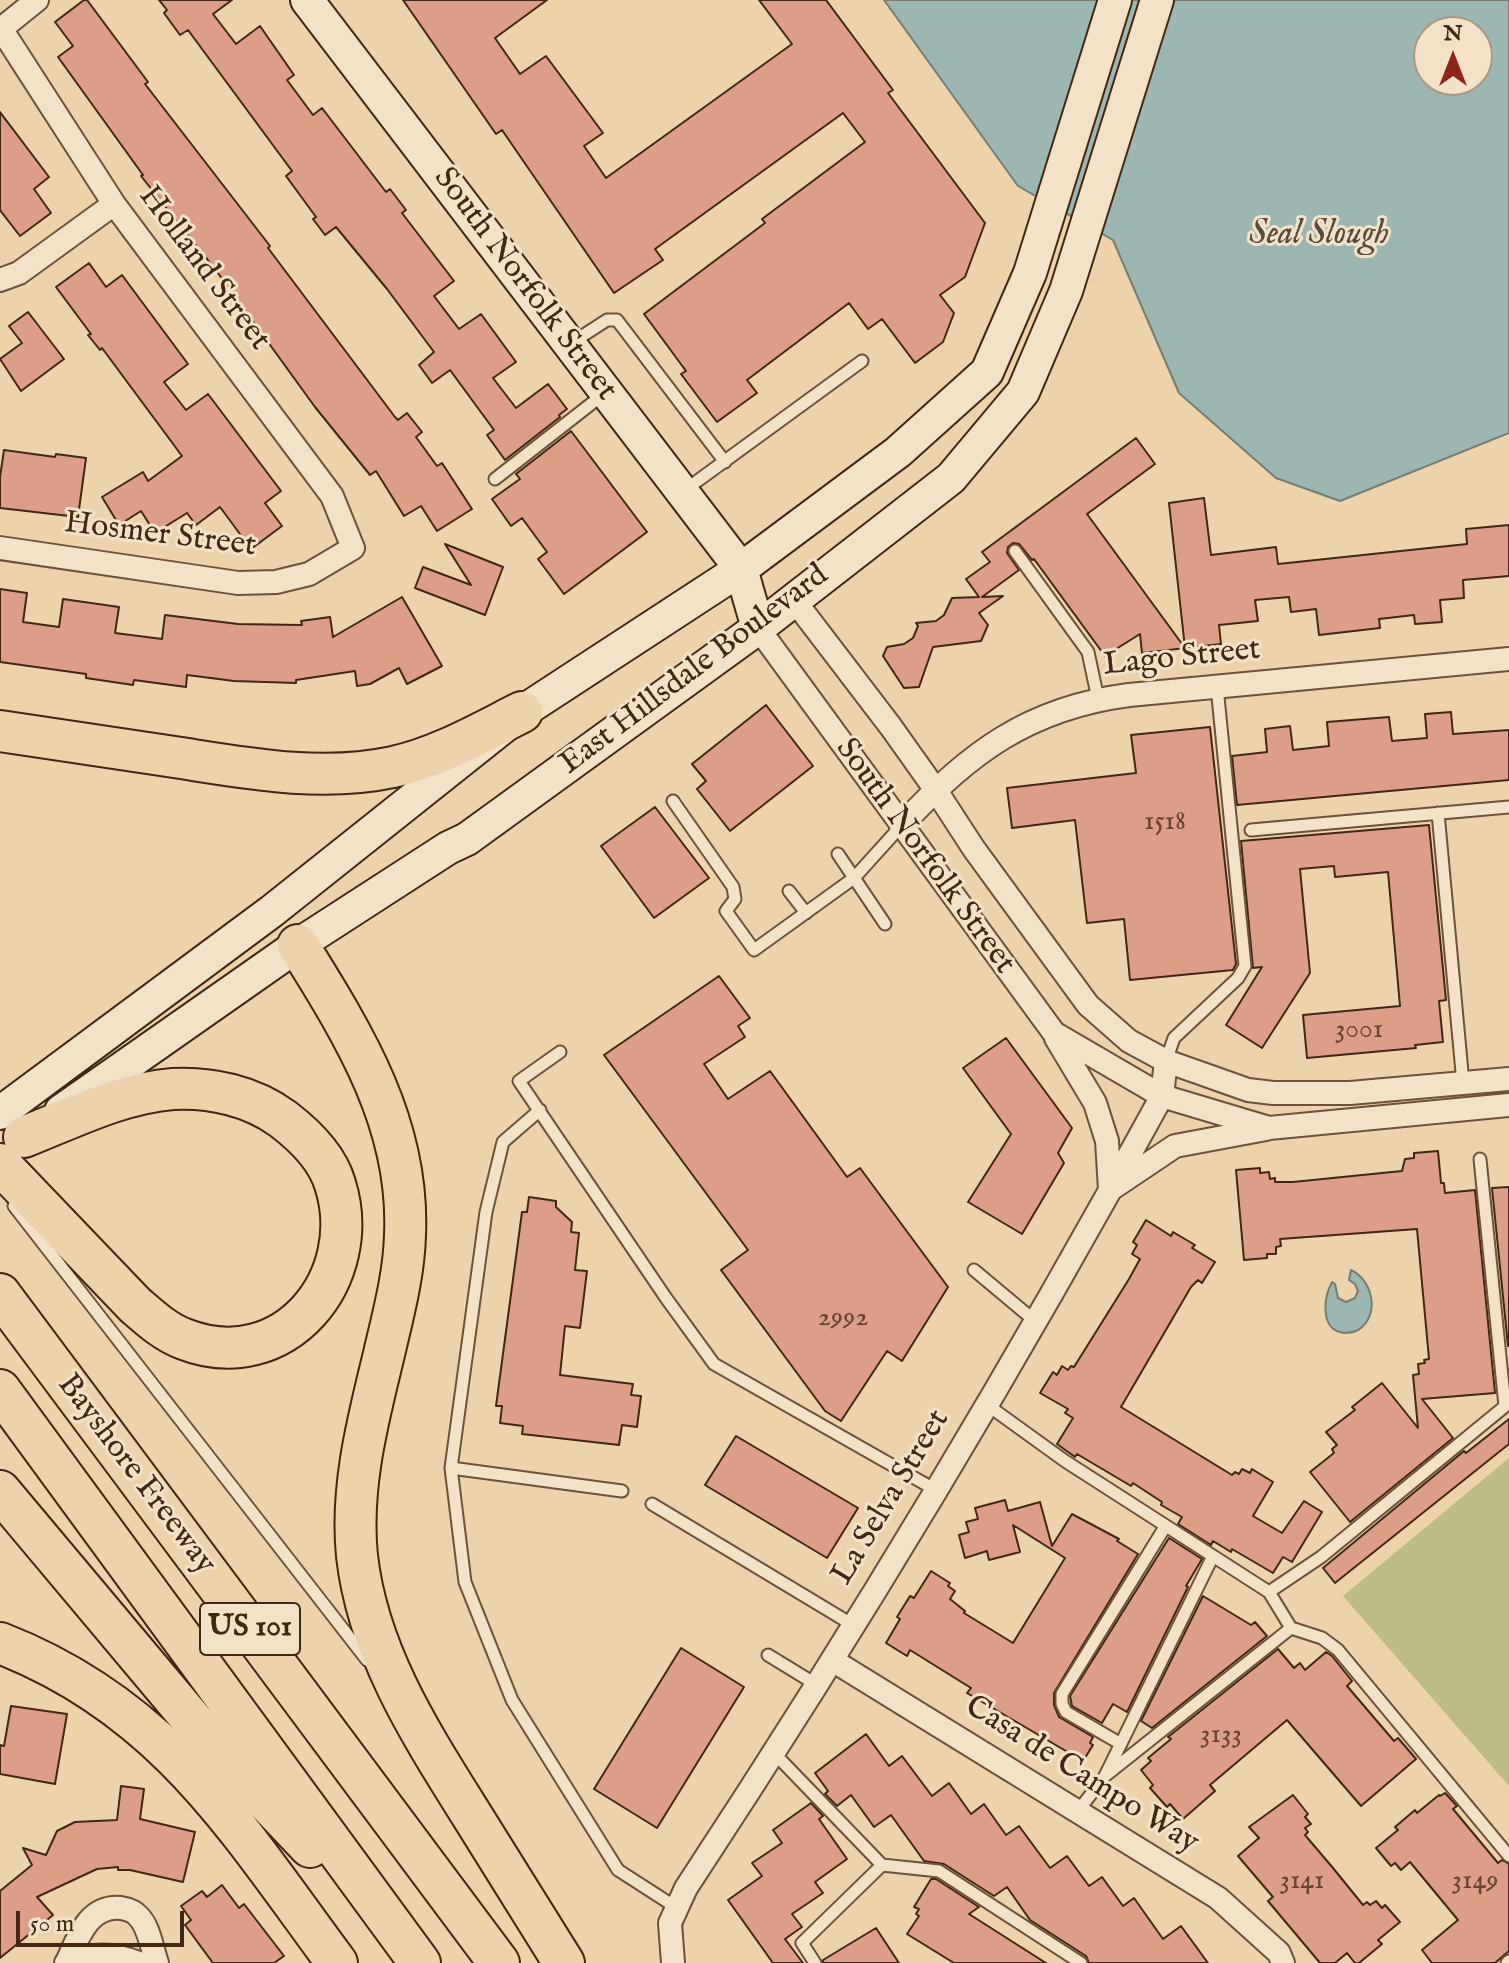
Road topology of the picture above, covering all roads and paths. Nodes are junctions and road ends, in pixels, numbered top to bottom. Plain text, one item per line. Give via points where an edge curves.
1 (37, 0) edge
2 (307, 0) edge
3 (1115, 0) edge
4 (1157, 0) edge
5 (0, 28) edge
6 (114, 204) junction
7 (0, 280) edge
8 (569, 345) junction
9 (862, 361) dead end
10 (606, 393) junction
11 (725, 462) junction
12 (495, 479) dead end
13 (681, 493) junction
14 (0, 548) edge
15 (353, 548) joint
16 (1015, 551) dead end
17 (741, 569) junction
18 (794, 600) junction
19 (758, 628) junction
20 (1509, 659) edge
21 (1217, 687) junction
22 (1098, 699) junction
23 (522, 712) junction
24 (0, 731) edge
25 (935, 789) junction
26 (673, 801) dead end
27 (1509, 807) edge
28 (1438, 813) junction
29 (901, 826) junction
30 (1251, 830) dead end
31 (838, 854) dead end
32 (854, 878) junction
33 (789, 891) dead end
34 (272, 911) junction
35 (806, 913) junction
36 (885, 924) dead end
37 (298, 945) junction
38 (1054, 1033) junction
39 (560, 1052) dead end
40 (1166, 1061) junction
41 (1509, 1079) edge
42 (1463, 1083) junction
43 (1162, 1096) junction
44 (1509, 1105) edge
45 (540, 1110) junction
46 (1269, 1128) junction
47 (6, 1146) edge
48 (1480, 1159) dead end
49 (1110, 1190) junction
50 (974, 1270) dead end
51 (0, 1294) edge
52 (1035, 1321) junction
53 (0, 1390) edge
54 (986, 1404) junction
55 (1507, 1404) edge
56 (451, 1468) junction
57 (934, 1489) junction
58 (0, 1491) edge
59 (622, 1491) dead end
60 (652, 1504) dead end
61 (1165, 1527) junction
62 (1213, 1556) junction
63 (1269, 1592) junction
64 (853, 1625) junction
65 (1291, 1628) junction
66 (0, 1643) edge
67 (768, 1655) dead end
68 (832, 1660) junction
69 (817, 1685) junction
70 (1121, 1744) junction
71 (429, 1748) junction
72 (774, 1753) junction
73 (1105, 1776) junction
74 (1078, 1811) junction
75 (1509, 1856) edge
76 (882, 1865) junction
77 (677, 1908) junction
78 (67, 1963) edge
79 (139, 1963) edge
80 (157, 1963) edge
81 (337, 1963) edge
82 (420, 1963) edge
83 (499, 1963) edge
84 (564, 1963) edge
85 (673, 1963) edge
86 (815, 1963) edge
87 (1081, 1963) edge
88 (1283, 1963) edge

1 - 5 street
2 - 8 main road, South Norfolk Street
3 - 17 main road, East Hillsdale Boulevard via 1030,273 987,372 898,452
4 - 18 main road, East Hillsdale Boulevard via 1066,291 1023,392 951,478
5 - 6 street, Holland Street
6 - 7 street via 19,273
6 - 15 street, Holland Street via 332,496
8 - 10 main road, South Norfolk Street
8 - 11 lane via 607,320 617,320
9 - 11 lane
10 - 12 lane
10 - 13 main road, South Norfolk Street
11 - 13 lane
13 - 17 main road, South Norfolk Street
14 - 15 street, Hosmer Street via 238,583 309,574
16 - 22 lane via 1088,652
17 - 18 main road, South Norfolk Street
17 - 19 main road, South Norfolk Street
17 - 23 main road, East Hillsdale Boulevard
18 - 19 main road, East Hillsdale Boulevard
18 - 25 street, South Norfolk Street
19 - 29 street, South Norfolk Street
19 - 37 main road, East Hillsdale Boulevard via 467,839
20 - 21 street, Lago Street
21 - 22 street, Lago Street
21 - 40 lane via 1245,966 1174,1038
22 - 25 street, Lago Street via 1049,713 1016,730
23 - 24 highway via 429,757 358,773 242,767
23 - 34 main road, East Hillsdale Boulevard
25 - 29 street, Lago Street
25 - 40 street, South Norfolk Street via 1088,1005 1129,1041
26 - 35 lane via 733,887 735,899 726,911 754,950
27 - 28 lane
28 - 30 lane
28 - 42 lane
29 - 32 lane
29 - 38 street, South Norfolk Street
31 - 32 lane
32 - 35 lane
32 - 36 lane
33 - 35 lane
34 - 37 main road
34 - 47 main road, East Hillsdale Boulevard
37 - 47 main road, East Hillsdale Boulevard
37 - 71 highway via 365,1057 401,1160 401,1275 361,1454 355,1524 372,1623 394,1682
38 - 43 street, South Norfolk Street
38 - 49 street via 1095,1103 1107,1141
39 - 45 lane via 519,1081
40 - 42 street, South Norfolk Street via 1248,1090 1273,1093 1350,1093
40 - 43 street, La Selva Street
41 - 42 street, South Norfolk Street
43 - 46 street, South Norfolk Street
43 - 49 street, La Selva Street
44 - 46 street
45 - 56 lane via 503,1142 486,1212
45 - 57 lane via 714,1364
46 - 49 street via 1175,1146
47 - 47 highway via 114,1102 171,1089 225,1093 276,1114 319,1153 335,1181 341,1209 337,1266 324,1294 276,1337 245,1347 213,1347 183,1339 135,1305
47 - 71 lane
48 - 55 lane
49 - 52 street, La Selva Street
50 - 52 lane
51 - 83 highway, Bayshore Freeway / US 101
52 - 54 street, La Selva Street
53 - 82 highway, Bayshore Freeway / US 101
54 - 57 street, La Selva Street
54 - 61 lane
55 - 63 lane via 1321,1557
56 - 59 lane
56 - 77 lane via 465,1582 512,1700 618,1870
57 - 64 street, La Selva Street
58 - 82 highway via 213,1745
60 - 64 lane
61 - 62 lane
61 - 70 lane via 1062,1694 1066,1712
62 - 63 lane
62 - 70 lane
63 - 65 lane
64 - 68 street, La Selva Street
65 - 73 lane
65 - 75 lane via 1322,1638 1338,1650
66 - 81 highway via 84,1684 165,1746 218,1803
67 - 69 lane
68 - 69 street, La Selva Street
68 - 74 street, Casa de Campo Way
69 - 72 street, La Selva Street
70 - 73 lane
71 - 84 highway
72 - 76 lane
72 - 77 street, La Selva Street
73 - 74 lane
74 - 88 street, Casa de Campo Way via 1218,1898 1279,1953
76 - 86 lane via 802,1943
76 - 87 lane via 939,1871
77 - 85 street, La Selva Street via 670,1923
78 - 79 street via 117,1954
78 - 80 street via 90,1918 113,1908 139,1916

